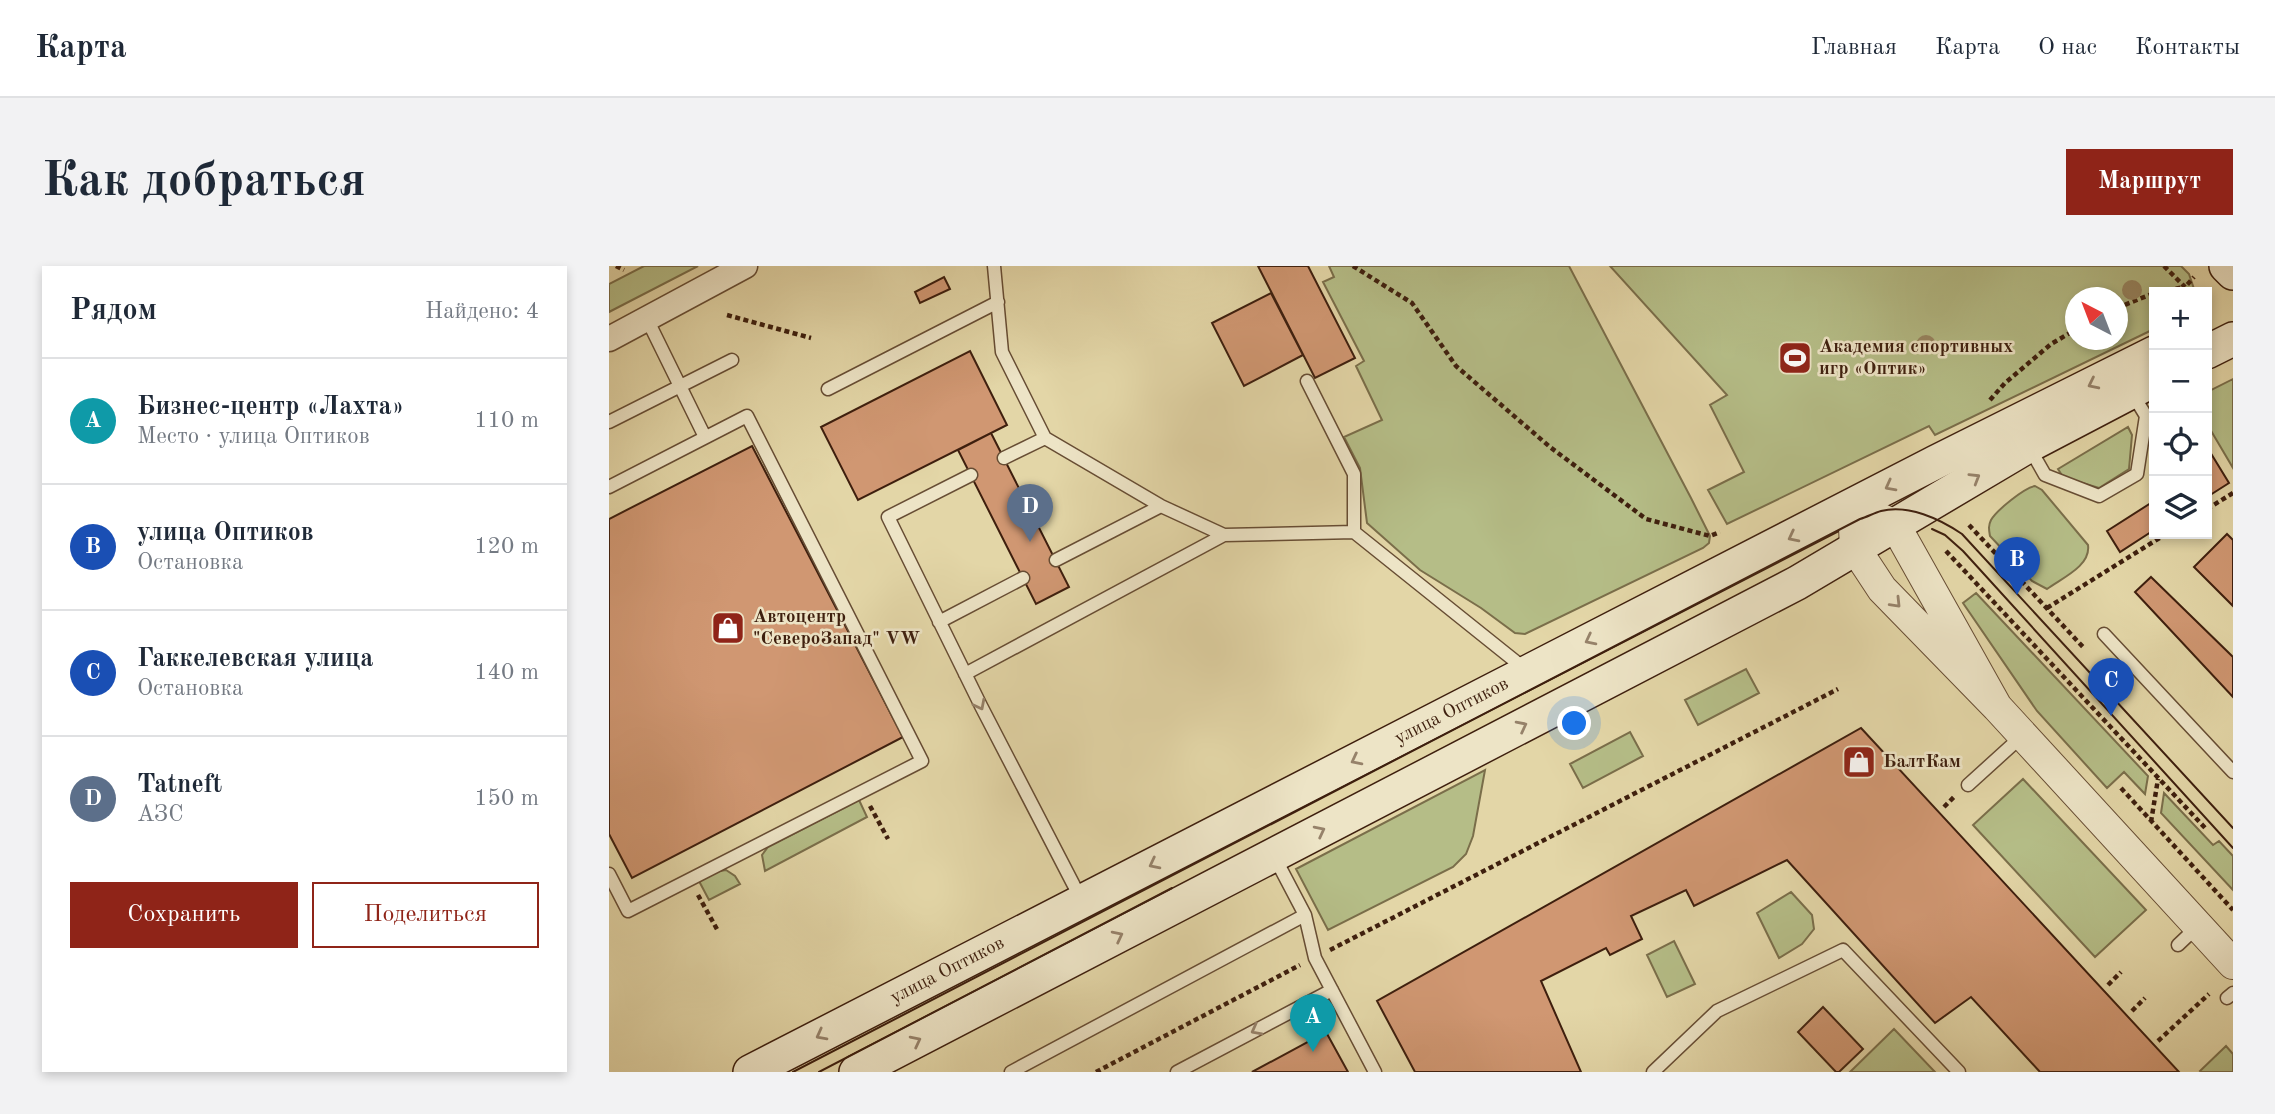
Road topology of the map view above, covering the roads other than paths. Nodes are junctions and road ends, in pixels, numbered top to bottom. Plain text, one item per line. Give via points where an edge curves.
1 (745, 266) edge
2 (994, 266) edge
3 (2225, 266) edge
4 (2233, 273) edge
5 (998, 302) junction
6 (2233, 314) edge
7 (647, 319) junction
8 (2212, 324) edge
9 (609, 339) edge
10 (2233, 339) edge
11 (2211, 350) edge
12 (2149, 355) edge
13 (732, 360) dead end
14 (1307, 382) dead end
15 (680, 386) junction
16 (2143, 386) edge
17 (828, 388) dead end
18 (609, 422) edge
19 (705, 437) junction
20 (1045, 438) junction
21 (2028, 446) junction
22 (1004, 458) dead end
23 (971, 475) dead end
24 (609, 487) edge
25 (1161, 506) junction
26 (1853, 506) junction
27 (1895, 525) junction
28 (1354, 532) junction
29 (1223, 535) junction
30 (1855, 548) junction
31 (1056, 561) dead end
32 (1023, 578) dead end
33 (939, 622) junction
34 (2104, 634) dead end
35 (1526, 673) junction
36 (965, 674) junction
37 (1997, 707) junction
38 (2023, 735) junction
39 (2233, 772) edge
40 (1968, 785) dead end
41 (1273, 855) junction
42 (609, 874) edge
43 (1082, 901) junction
44 (1305, 915) junction
45 (2233, 964) edge
46 (1332, 990) junction
47 (750, 1072) edge
48 (856, 1072) edge
49 (1011, 1072) edge
50 (1177, 1072) edge
51 (1375, 1072) edge
52 (1653, 1072) edge
53 (1959, 1072) edge

1 - 7 street
2 - 5 lane
3 - 4 main road
5 - 17 lane
5 - 20 lane via 1002,352
6 - 8 main road
7 - 9 street
7 - 15 lane
10 - 11 main road
12 -> 26 main road, улица Оптиков
13 - 15 lane
14 - 28 lane via 1354,474
15 - 18 lane
15 - 19 lane
16 - 21 main road
16 - 21 lane via 2146,416 2137,474 2099,496 2045,475
19 - 24 lane
19 - 42 lane via 747,416 922,761 628,911
20 - 22 lane
20 - 25 lane
27 -> 21 main road
23 - 33 lane via 888,517
25 - 29 lane
25 - 31 lane
26 - 27 street
26 - 30 street
26 -> 35 main road, улица Оптиков
27 - 30 main road
27 - 37 street
28 - 29 lane
28 - 35 lane
29 - 36 lane
30 -> 37 street via 1882,589
41 -> 30 main road via 1797,583
32 - 33 lane
33 - 36 lane
34 - 39 lane
35 -> 43 main road, улица Оптиков
36 -> 43 lane
37 - 38 street
38 - 40 lane
38 - 45 street via 2188,936
41 - 44 lane
48 -> 41 main road
43 -> 47 main road, улица Оптиков
44 - 46 lane via 1315,958
44 - 49 lane
46 -> 50 lane
46 - 51 lane
52 - 53 lane via 1717,1011 1843,950

